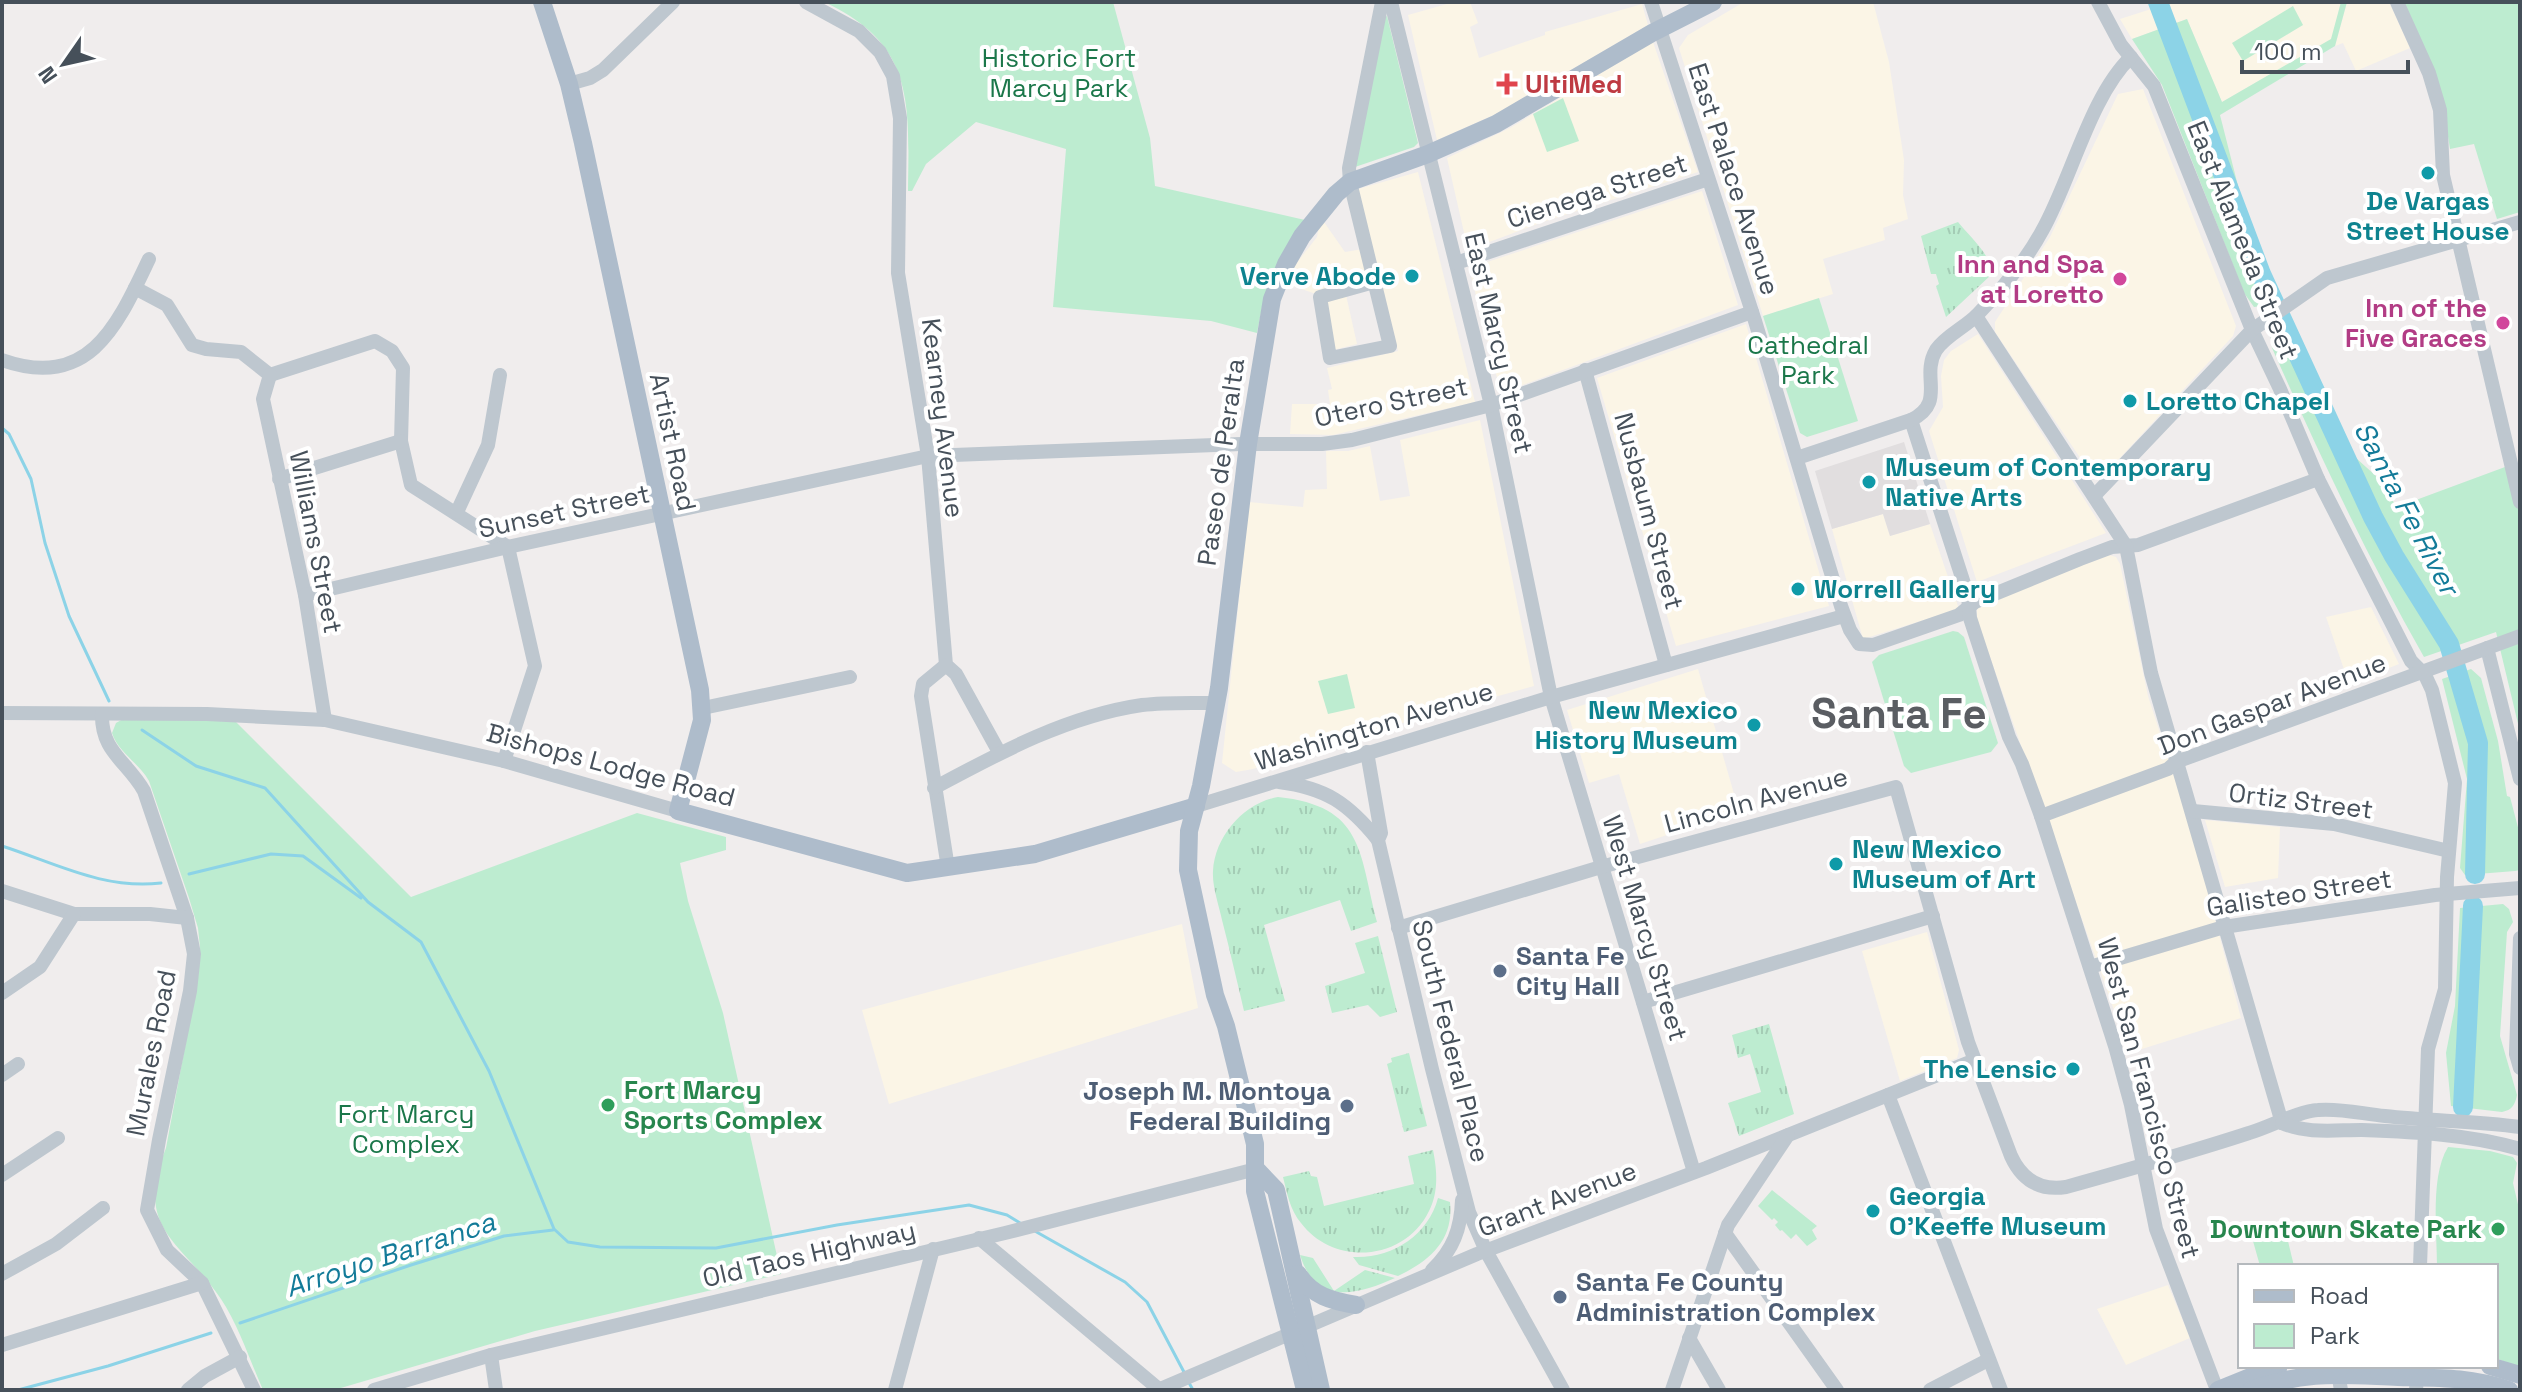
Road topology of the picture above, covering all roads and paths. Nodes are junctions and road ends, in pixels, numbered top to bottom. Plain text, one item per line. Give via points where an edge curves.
1 (542, 2) edge
2 (673, 2) edge
3 (806, 2) edge
4 (1382, 2) edge
5 (1391, 2) edge
6 (1651, 2) edge
7 (1713, 2) edge
8 (2098, 2) edge
9 (2397, 2) edge
10 (1660, 29) junction
11 (2131, 57) junction
12 (569, 84) junction
13 (1428, 154) junction
14 (1708, 179) junction
15 (1350, 182) junction
16 (2520, 222) edge
17 (2458, 242) junction
18 (149, 259) dead end
19 (1456, 263) junction
20 (1374, 282) junction
21 (135, 288) junction
22 (1752, 312) junction
23 (1976, 316) junction
24 (2257, 326) junction
25 (2, 360) edge
26 (1585, 370) junction
27 (270, 375) junction
28 (500, 375) dead end
29 (1491, 405) junction
30 (1911, 420) junction
31 (401, 441) junction
32 (1248, 444) junction
33 (928, 456) junction
34 (1797, 458) junction
35 (279, 479) junction
36 (2318, 479) junction
37 (2518, 495) edge
38 (2094, 496) junction
39 (457, 512) junction
40 (663, 514) junction
41 (2126, 546) junction
42 (508, 547) junction
43 (305, 595) junction
44 (1970, 608) junction
45 (1844, 616) junction
46 (2520, 636) edge
47 (2487, 648) junction
48 (946, 665) junction
49 (1666, 665) junction
50 (2423, 673) junction
51 (850, 677) dead end
52 (1551, 697) junction
53 (1216, 703) junction
54 (703, 708) junction
55 (3, 710) edge
56 (102, 714) junction
57 (325, 720) junction
58 (999, 752) junction
59 (1367, 752) junction
60 (504, 761) junction
61 (2176, 762) junction
62 (2520, 779) edge
63 (1275, 781) junction
64 (934, 788) junction
65 (1196, 806) junction
66 (678, 811) junction
67 (2193, 811) junction
68 (2041, 816) junction
69 (1378, 840) junction
70 (2449, 851) junction
71 (1601, 867) junction
72 (948, 868) junction
73 (2520, 888) edge
74 (2, 891) edge
75 (2447, 894) junction
76 (74, 914) junction
77 (1933, 916) junction
78 (187, 918) junction
79 (2224, 927) junction
80 (1398, 928) junction
81 (2520, 938) edge
82 (2090, 967) junction
83 (2, 993) edge
84 (1643, 1002) junction
85 (1975, 1060) junction
86 (18, 1064) dead end
87 (2520, 1068) edge
88 (2, 1075) edge
89 (1888, 1095) junction
90 (2425, 1118) junction
91 (2282, 1123) junction
92 (2520, 1127) edge
93 (2424, 1134) junction
94 (1788, 1135) junction
95 (58, 1138) dead end
96 (2520, 1149) edge
97 (2142, 1165) junction
98 (1256, 1169) junction
99 (1694, 1172) junction
100 (2, 1175) edge
101 (1463, 1192) junction
102 (103, 1208) dead end
103 (1725, 1233) junction
104 (979, 1238) junction
105 (933, 1249) junction
106 (1486, 1251) junction
107 (1293, 1264) junction
108 (2420, 1264) edge
109 (2, 1274) edge
110 (1425, 1276) junction
111 (202, 1283) junction
112 (1356, 1305) junction
113 (1308, 1325) junction
114 (1291, 1334) junction
115 (1689, 1338) junction
116 (2, 1345) edge
117 (491, 1355) junction
118 (240, 1357) junction
119 (1988, 1360) junction
120 (2285, 1368) edge
121 (2497, 1368) edge
122 (2520, 1375) edge
123 (2417, 1378) edge
124 (2339, 1382) edge
125 (892, 1389) edge
126 (1161, 1389) edge
127 (188, 1390) edge
128 (254, 1390) edge
129 (374, 1390) edge
130 (496, 1390) edge
131 (1305, 1390) edge
132 (1321, 1390) edge
133 (1563, 1390) edge
134 (1672, 1390) edge
135 (1719, 1390) edge
136 (1837, 1390) edge
137 (1930, 1390) edge
138 (2001, 1390) edge
139 (2218, 1390) edge
140 (2251, 1390) edge
141 (2509, 1390) edge

1 - 12 main road, Artist Road
2 - 12 street via 603,70
3 - 33 street, Kearney Avenue via 859,31 880,52 893,76 900,118 898,273
4 - 15 street
5 - 13 street, East Marcy Street
6 - 10 street, East Palace Avenue
7 - 10 main road, Paseo de Peralta
8 - 11 street, East Alameda Street
9 - 17 street via 2440,110 2441,158
10 - 13 main road, Paseo de Peralta via 1496,124
10 - 14 street, East Palace Avenue
11 - 23 street via 2109,82 2043,230
11 - 24 street, East Alameda Street via 2154,86
12 - 40 main road, Artist Road
13 - 15 main road, Paseo de Peralta
13 - 19 street, East Marcy Street
14 - 19 street, Cienega Street
14 - 22 street, East Palace Avenue
15 - 20 street
15 - 32 main road, Paseo de Peralta via 1310,225 1278,282
16 - 17 street
17 - 24 street via 2327,278
17 - 37 street
18 - 21 street
19 - 29 street, East Marcy Street
20 - 20 street via 1390,346 1330,358 1320,297
21 - 25 street via 108,337 82,356 42,368
21 - 27 street via 167,305 192,345 241,352
22 - 26 street, Otero Street
22 - 34 street, East Palace Avenue
23 - 30 street via 1937,349 1930,367 1931,400 1925,412
23 - 38 street
24 - 36 street, East Alameda Street
24 - 38 street
26 - 29 street, Otero Street
26 - 49 street, Nusbaum Street
27 - 31 street via 375,341 392,351 403,368
27 - 35 street, Williams Street via 263,399
28 - 39 street via 488,445
29 - 32 street, Otero Street via 1352,440
29 - 52 street, East Marcy Street
30 - 34 street
30 - 44 street, West San Francisco Street
31 - 35 street
31 - 39 street via 411,485
32 - 33 street, Otero Street
32 - 53 main road, Paseo de Peralta
33 - 40 street, Sunset Street
33 - 48 street, Kearney Avenue
34 - 45 street, East Palace Avenue
35 - 43 street, Williams Street
36 - 41 street
36 - 50 street, East Alameda Street via 2411,661
38 - 41 street
39 - 42 street
40 - 42 street, Sunset Street
40 - 54 main road, Artist Road
41 - 44 street via 2070,563
41 - 61 street
42 - 43 street, Sunset Street
42 - 60 street via 535,666
43 - 57 street, Williams Street
44 - 45 street, East Palace Avenue via 1877,643 1859,644
44 - 68 street, West San Francisco Street via 2009,737
45 - 49 street, Washington Avenue
46 - 47 street, Don Gaspar Avenue
47 - 50 street, Don Gaspar Avenue
47 - 62 street
48 - 58 street
48 - 64 street via 923,684 921,696
49 - 52 street, Washington Avenue
50 - 61 street, Don Gaspar Avenue
50 - 70 street, East Alameda Street via 2435,697 2455,783
51 - 54 street
52 - 59 street, Washington Avenue
52 - 71 street, West Marcy Street
53 - 58 street via 1121,709
53 - 65 main road, Paseo de Peralta
54 - 66 main road, Artist Road
55 - 56 street, Bishops Lodge Road
56 - 57 street, Bishops Lodge Road
56 - 78 street, Murales Road via 101,731 109,748 144,791
57 - 60 street, Bishops Lodge Road
58 - 64 street
59 - 63 street, Washington Avenue
59 - 69 street, South Federal Place
60 - 66 street, Bishops Lodge Road
61 - 67 street
61 - 68 street, Don Gaspar Avenue
63 - 65 street, Washington Avenue
63 - 69 street via 1311,787 1334,798
64 - 72 street
65 - 72 main road, Bishops Lodge Road via 1035,854
65 - 98 main road, Paseo de Peralta via 1189,831 1189,883 1255,1144
66 - 72 main road, Bishops Lodge Road via 895,871
67 - 70 street, Ortiz Street via 2334,824
67 - 79 street
68 - 82 street, West San Francisco Street
69 - 80 street, South Federal Place
70 - 75 street, East Alameda Street
71 - 77 street, Lincoln Avenue via 1896,787
71 - 80 street, Lincoln Avenue
71 - 84 street, West Marcy Street
73 - 75 street, Galisteo Street
74 - 76 street
75 - 79 street, Galisteo Street
75 - 90 street, East Alameda Street via 2445,989 2428,1049
76 - 78 street
76 - 83 street via 40,967
77 - 84 street
77 - 85 street
78 - 111 street, Murales Road via 194,954 190,991 147,1210 167,1250
79 - 82 street, Galisteo Street
79 - 91 street
80 - 101 street, South Federal Place
81 - 87 street
82 - 97 street, West San Francisco Street via 2125,1080
84 - 99 street, West Marcy Street
85 - 89 street, Grant Avenue
85 - 97 street via 2014,1163 2033,1184 2066,1187
86 - 88 street
89 - 94 street, Grant Avenue
89 - 119 street
90 - 91 street via 2317,1110
90 - 92 street
90 - 93 street, East Alameda Street
91 - 93 street via 2298,1130
91 - 97 street
93 - 96 street via 2473,1137
93 - 108 street, East Alameda Street
94 - 99 street, Grant Avenue
94 - 103 street
95 - 100 street
97 - 139 street, West San Francisco Street via 2159,1237
98 - 104 street, Old Taos Highway
98 - 107 main road, Paseo de Peralta via 1276,1190
98 - 114 main road, Paseo de Peralta via 1255,1191
99 - 106 street, Grant Avenue
101 - 106 street, South Federal Place
101 - 110 street via 1456,1237
102 - 109 street via 56,1244
103 - 115 street
103 - 136 street
104 - 105 street, Old Taos Highway
104 - 126 street
105 - 117 street, Old Taos Highway
105 - 125 street
106 - 110 street, Grant Avenue
106 - 133 street, South Federal Place
107 - 112 main road via 1314,1291 1328,1300
107 - 113 main road, Paseo de Peralta
110 - 112 street, Grant Avenue
111 - 116 street
111 - 118 street, Murales Road
112 - 113 street, Grant Avenue
113 - 114 street, Grant Avenue
113 - 132 main road, Paseo de Peralta
114 - 126 street, Grant Avenue
114 - 131 main road, Paseo de Peralta
115 - 134 street
115 - 135 street
117 - 129 street, Old Taos Highway
117 - 130 street
118 - 127 street
118 - 128 street, Murales Road
119 - 137 street
119 - 138 street
120 - 139 main road
121 - 122 main road
123 - 124 main road
123 - 141 main road via 2463,1378
124 - 140 main road via 2297,1377

